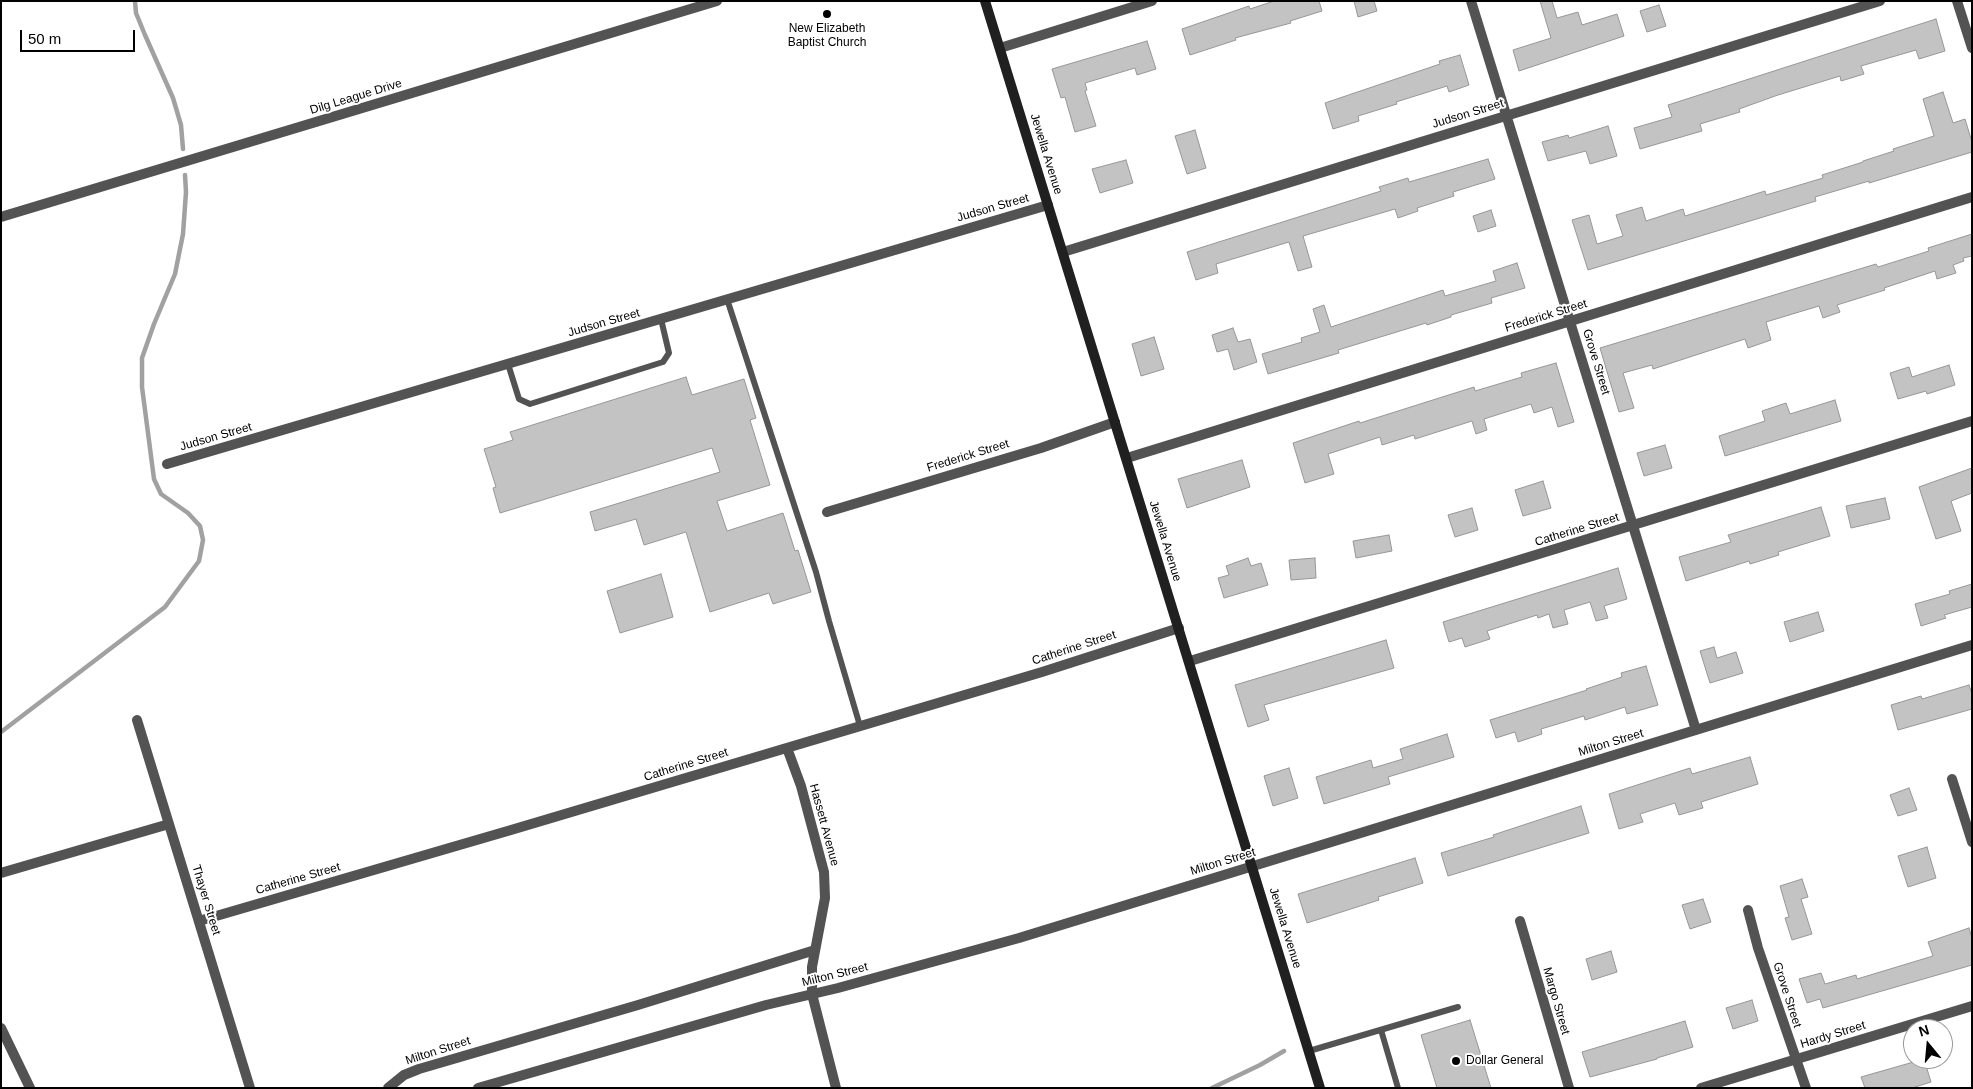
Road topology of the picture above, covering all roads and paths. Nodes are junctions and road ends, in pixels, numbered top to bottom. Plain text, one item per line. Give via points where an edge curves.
1 (717, 1) edge
2 (985, 1) edge
3 (1152, 1) edge
4 (1471, 1) edge
5 (1880, 1) edge
6 (1957, 1) edge
7 (1000, 48) junction
8 (1972, 48) edge
9 (1506, 116) junction
10 (1972, 197) edge
11 (1048, 205) junction
12 (1, 217) edge
13 (1063, 252) junction
14 (727, 299) junction
15 (661, 319) junction
16 (1570, 321) junction
17 (508, 364) junction
18 (1972, 421) edge
19 (1115, 422) junction
20 (1127, 458) junction
21 (167, 464) dead end
22 (827, 512) dead end
23 (1632, 526) junction
24 (1179, 628) junction
25 (1972, 645) edge
26 (1190, 661) junction
27 (137, 720) dead end
28 (860, 726) junction
29 (1696, 730) junction
30 (786, 748) junction
31 (1952, 779) dead end
32 (169, 824) junction
33 (1972, 842) edge
34 (1253, 866) junction
35 (1, 873) edge
36 (1748, 910) dead end
37 (199, 921) junction
38 (1520, 922) dead end
39 (814, 950) junction
40 (812, 994) junction
41 (1972, 1006) edge
42 (1458, 1007) dead end
43 (1, 1028) edge
44 (1381, 1030) junction
45 (1309, 1051) junction
46 (1796, 1059) junction
47 (30, 1088) edge
48 (250, 1088) edge
49 (388, 1088) edge
50 (478, 1088) edge
51 (836, 1088) edge
52 (1320, 1088) edge
53 (1398, 1088) edge
54 (1569, 1088) edge
55 (1701, 1088) edge
56 (1806, 1088) edge

1 - 12 street, Dilg League Drive
2 - 7 main road, Jewella Avenue
3 - 7 street
4 - 9 street, Grove Street
5 - 9 street, Judson Street
6 - 8 street
7 - 11 main road, Jewella Avenue
9 - 13 street, Judson Street
9 - 16 street, Grove Street
10 - 16 street, Frederick Street
11 - 13 main road, Jewella Avenue
11 - 14 street, Judson Street
13 - 19 main road, Jewella Avenue
14 - 15 street, Judson Street
14 - 28 lane via 816,572
15 - 17 street, Judson Street
15 - 17 lane via 669,353 663,362 530,404 519,399
16 - 20 street, Frederick Street
16 - 23 street, Grove Street
17 - 21 street, Judson Street
18 - 23 street, Catherine Street
19 - 20 main road, Jewella Avenue
19 - 22 street, Frederick Street via 1042,448
20 - 24 main road, Jewella Avenue
23 - 26 street, Catherine Street
23 - 29 street, Grove Street
24 - 26 main road, Jewella Avenue
24 - 28 street, Catherine Street
25 - 29 street, Milton Street
26 - 34 main road, Jewella Avenue
27 - 32 street, Thayer Street
28 - 30 street, Catherine Street
29 - 34 street, Milton Street
30 - 37 street, Catherine Street
30 - 39 street, Hassett Avenue via 801,786 824,872 825,898
31 - 33 street
32 - 35 street
32 - 37 street, Thayer Street
34 - 40 street, Milton Street via 1019,938
34 - 45 main road, Jewella Avenue
36 - 46 street, Grove Street
37 - 48 street, Thayer Street
38 - 54 street, Margo Street
39 - 40 street, Hassett Avenue
39 - 49 street, Milton Street via 419,1069 404,1075
40 - 50 street, Milton Street
40 - 51 street, Hassett Avenue
41 - 46 street, Hardy Street
42 - 44 lane
43 - 47 street
44 - 45 lane
44 - 53 lane
45 - 52 main road, Jewella Avenue
46 - 55 street, Hardy Street
46 - 56 street, Grove Street

